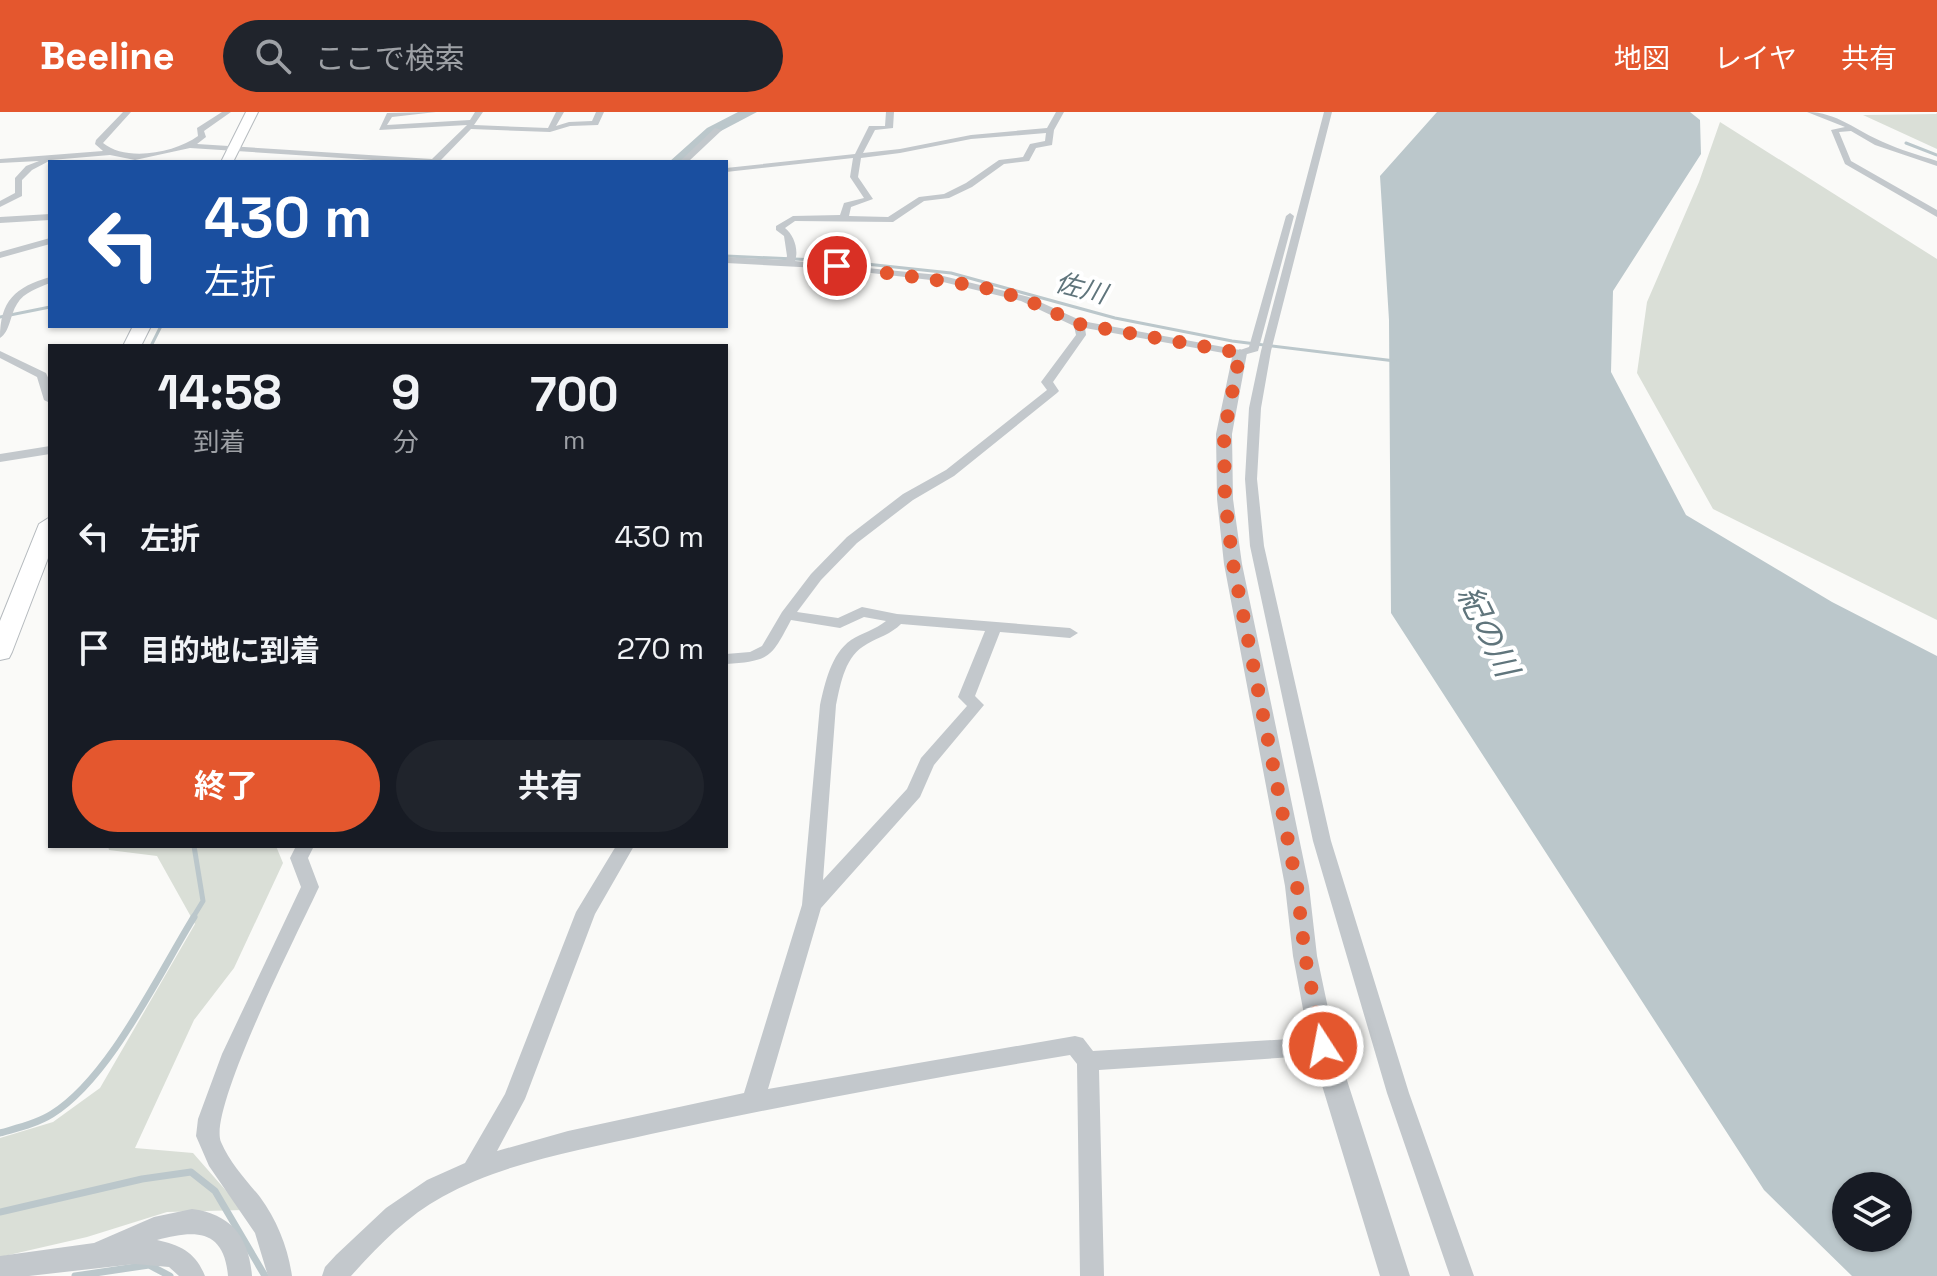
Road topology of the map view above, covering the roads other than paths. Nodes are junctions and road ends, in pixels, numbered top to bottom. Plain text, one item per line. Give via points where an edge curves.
1 (127, 112) edge
2 (227, 112) edge
3 (252, 112) edge
4 (432, 112) edge
5 (479, 112) edge
6 (560, 112) edge
7 (600, 112) edge
8 (890, 112) edge
9 (1060, 112) edge
10 (1318, 112) edge
11 (1328, 112) edge
12 (1811, 112) edge
13 (471, 125) junction
14 (1854, 128) junction
15 (550, 130) junction
16 (718, 130) dead end
17 (1050, 130) junction
18 (190, 146) junction
19 (110, 153) junction
20 (858, 155) junction
21 (230, 156) edge
22 (56, 157) junction
23 (48, 160) edge
24 (49, 160) edge
25 (138, 160) edge
26 (369, 160) edge
27 (440, 160) edge
28 (685, 160) edge
29 (0, 161) edge
30 (1937, 164) edge
31 (728, 170) edge
32 (0, 204) edge
33 (1937, 214) edge
34 (48, 217) edge
35 (844, 219) junction
36 (0, 220) edge
37 (48, 242) edge
38 (0, 255) edge
39 (728, 260) edge
40 (790, 261) junction
41 (48, 281) edge
42 (1079, 324) junction
43 (0, 335) edge
44 (1257, 347) junction
45 (0, 354) edge
46 (48, 394) edge
47 (48, 450) edge
48 (0, 458) edge
49 (48, 529) edge
50 (787, 615) junction
51 (897, 619) junction
52 (995, 626) junction
53 (1070, 633) dead end
54 (0, 652) edge
55 (728, 663) edge
56 (304, 848) edge
57 (624, 848) edge
58 (812, 905) junction
59 (1323, 1046) junction
60 (1088, 1061) junction
61 (753, 1101) junction
62 (473, 1172) junction
63 (83, 1257) junction
64 (0, 1268) edge
65 (193, 1276) edge
66 (240, 1276) edge
67 (280, 1276) edge
68 (334, 1276) edge
69 (1092, 1276) edge
70 (1395, 1276) edge
71 (1462, 1276) edge

1 - 19 street via 100,140
2 - 18 street via 200,130 202,137
3 - 21 main road
4 - 13 street via 390,115 382,128
5 - 13 street
6 - 15 street
7 - 15 street via 595,123
8 - 20 street via 889,128 872,128
9 - 17 street
10 - 44 street
11 - 44 street
12 - 14 street
13 - 15 street
13 - 27 street
14 - 30 street via 1878,143
14 - 33 street via 1835,130 1843,157
16 - 28 street
17 - 20 street
17 - 35 street via 1049,143 1033,146 1026,159 1002,162 946,196 922,199 890,220
18 - 21 street
18 - 25 street
19 - 22 street
19 - 25 street
20 - 31 street
20 - 35 street via 854,177 869,199 847,205
21 - 26 street
22 - 24 street
22 - 29 street
23 - 32 street via 29,168 18,180 19,194
34 - 36 street
35 - 40 street via 793,219 780,226 788,235
37 - 38 street
39 - 40 street
40 - 42 street via 978,286 1025,299
41 - 43 street via 13,299
42 - 44 street
42 - 50 street via 1081,335 1047,382 1053,391 950,473 852,540
44 - 59 street via 1224,434 1225,499
44 - 71 street via 1251,479 1257,546 1275,639 1322,841 1398,1093
45 - 46 street via 42,375
47 - 48 street
49 - 54 main road
50 - 51 street via 840,623 862,612
50 - 55 street via 768,649
51 - 52 street
51 - 58 street via 880,635 852,646 835,678 825,732
52 - 53 street
52 - 58 street via 966,697 976,705 971,713 927,762 914,792
56 - 67 street via 299,858 310,887 212,1106 206,1133 220,1163 262,1221
57 - 62 street via 586,912 514,1099
58 - 61 street
59 - 60 street
59 - 70 street
60 - 61 street via 1075,1045
60 - 69 street
61 - 62 street via 566,1142
62 - 68 street via 434,1189 392,1219
63 - 64 street
63 - 65 street via 172,1255
63 - 66 street via 172,1223 210,1221 227,1232

